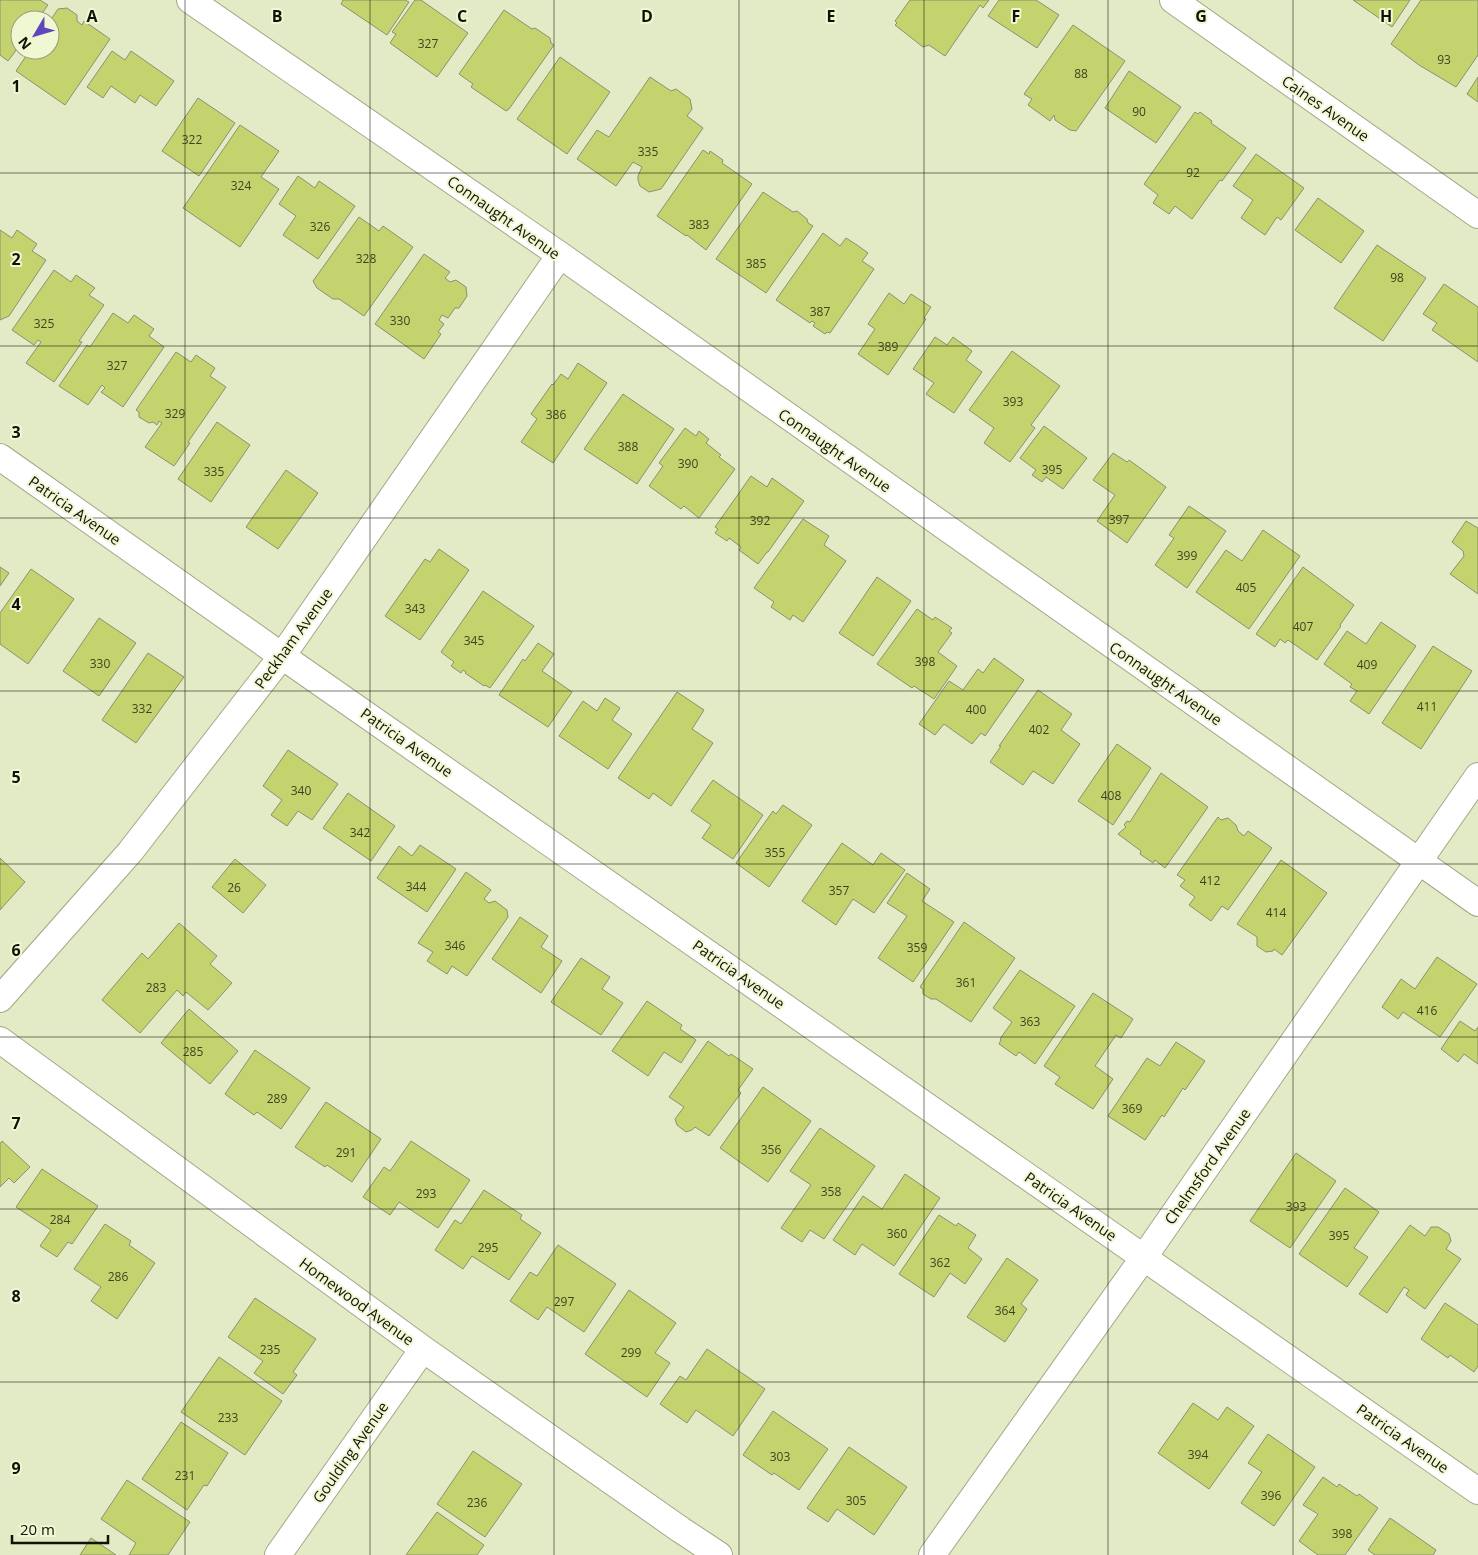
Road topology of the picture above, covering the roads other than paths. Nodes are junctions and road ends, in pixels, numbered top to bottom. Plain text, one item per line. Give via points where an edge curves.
1 (190, 0) edge
2 (1173, 0) edge
3 (1478, 215) edge
4 (560, 255) junction
5 (0, 457) edge
6 (282, 656) junction
7 (1478, 776) edge
8 (1419, 862) junction
9 (1478, 903) edge
10 (0, 999) edge
11 (0, 1040) edge
12 (1144, 1256) junction
13 (423, 1349) junction
14 (1478, 1490) edge
15 (278, 1555) edge
16 (719, 1555) edge
17 (932, 1555) edge

1 - 4 street, Connaught Avenue
2 - 3 street, Caines Avenue
4 - 6 street, Peckham Avenue
4 - 8 street, Connaught Avenue
5 - 6 street, Patricia Avenue
6 - 10 street, Peckham Avenue via 130,852
6 - 12 street, Patricia Avenue
7 - 8 street, Chelmsford Avenue
8 - 9 street, Connaught Avenue
8 - 12 street, Chelmsford Avenue
11 - 13 street, Homewood Avenue
12 - 14 street, Patricia Avenue
12 - 17 street, Chelmsford Avenue
13 - 15 street, Goulding Avenue
13 - 16 street, Homewood Avenue

